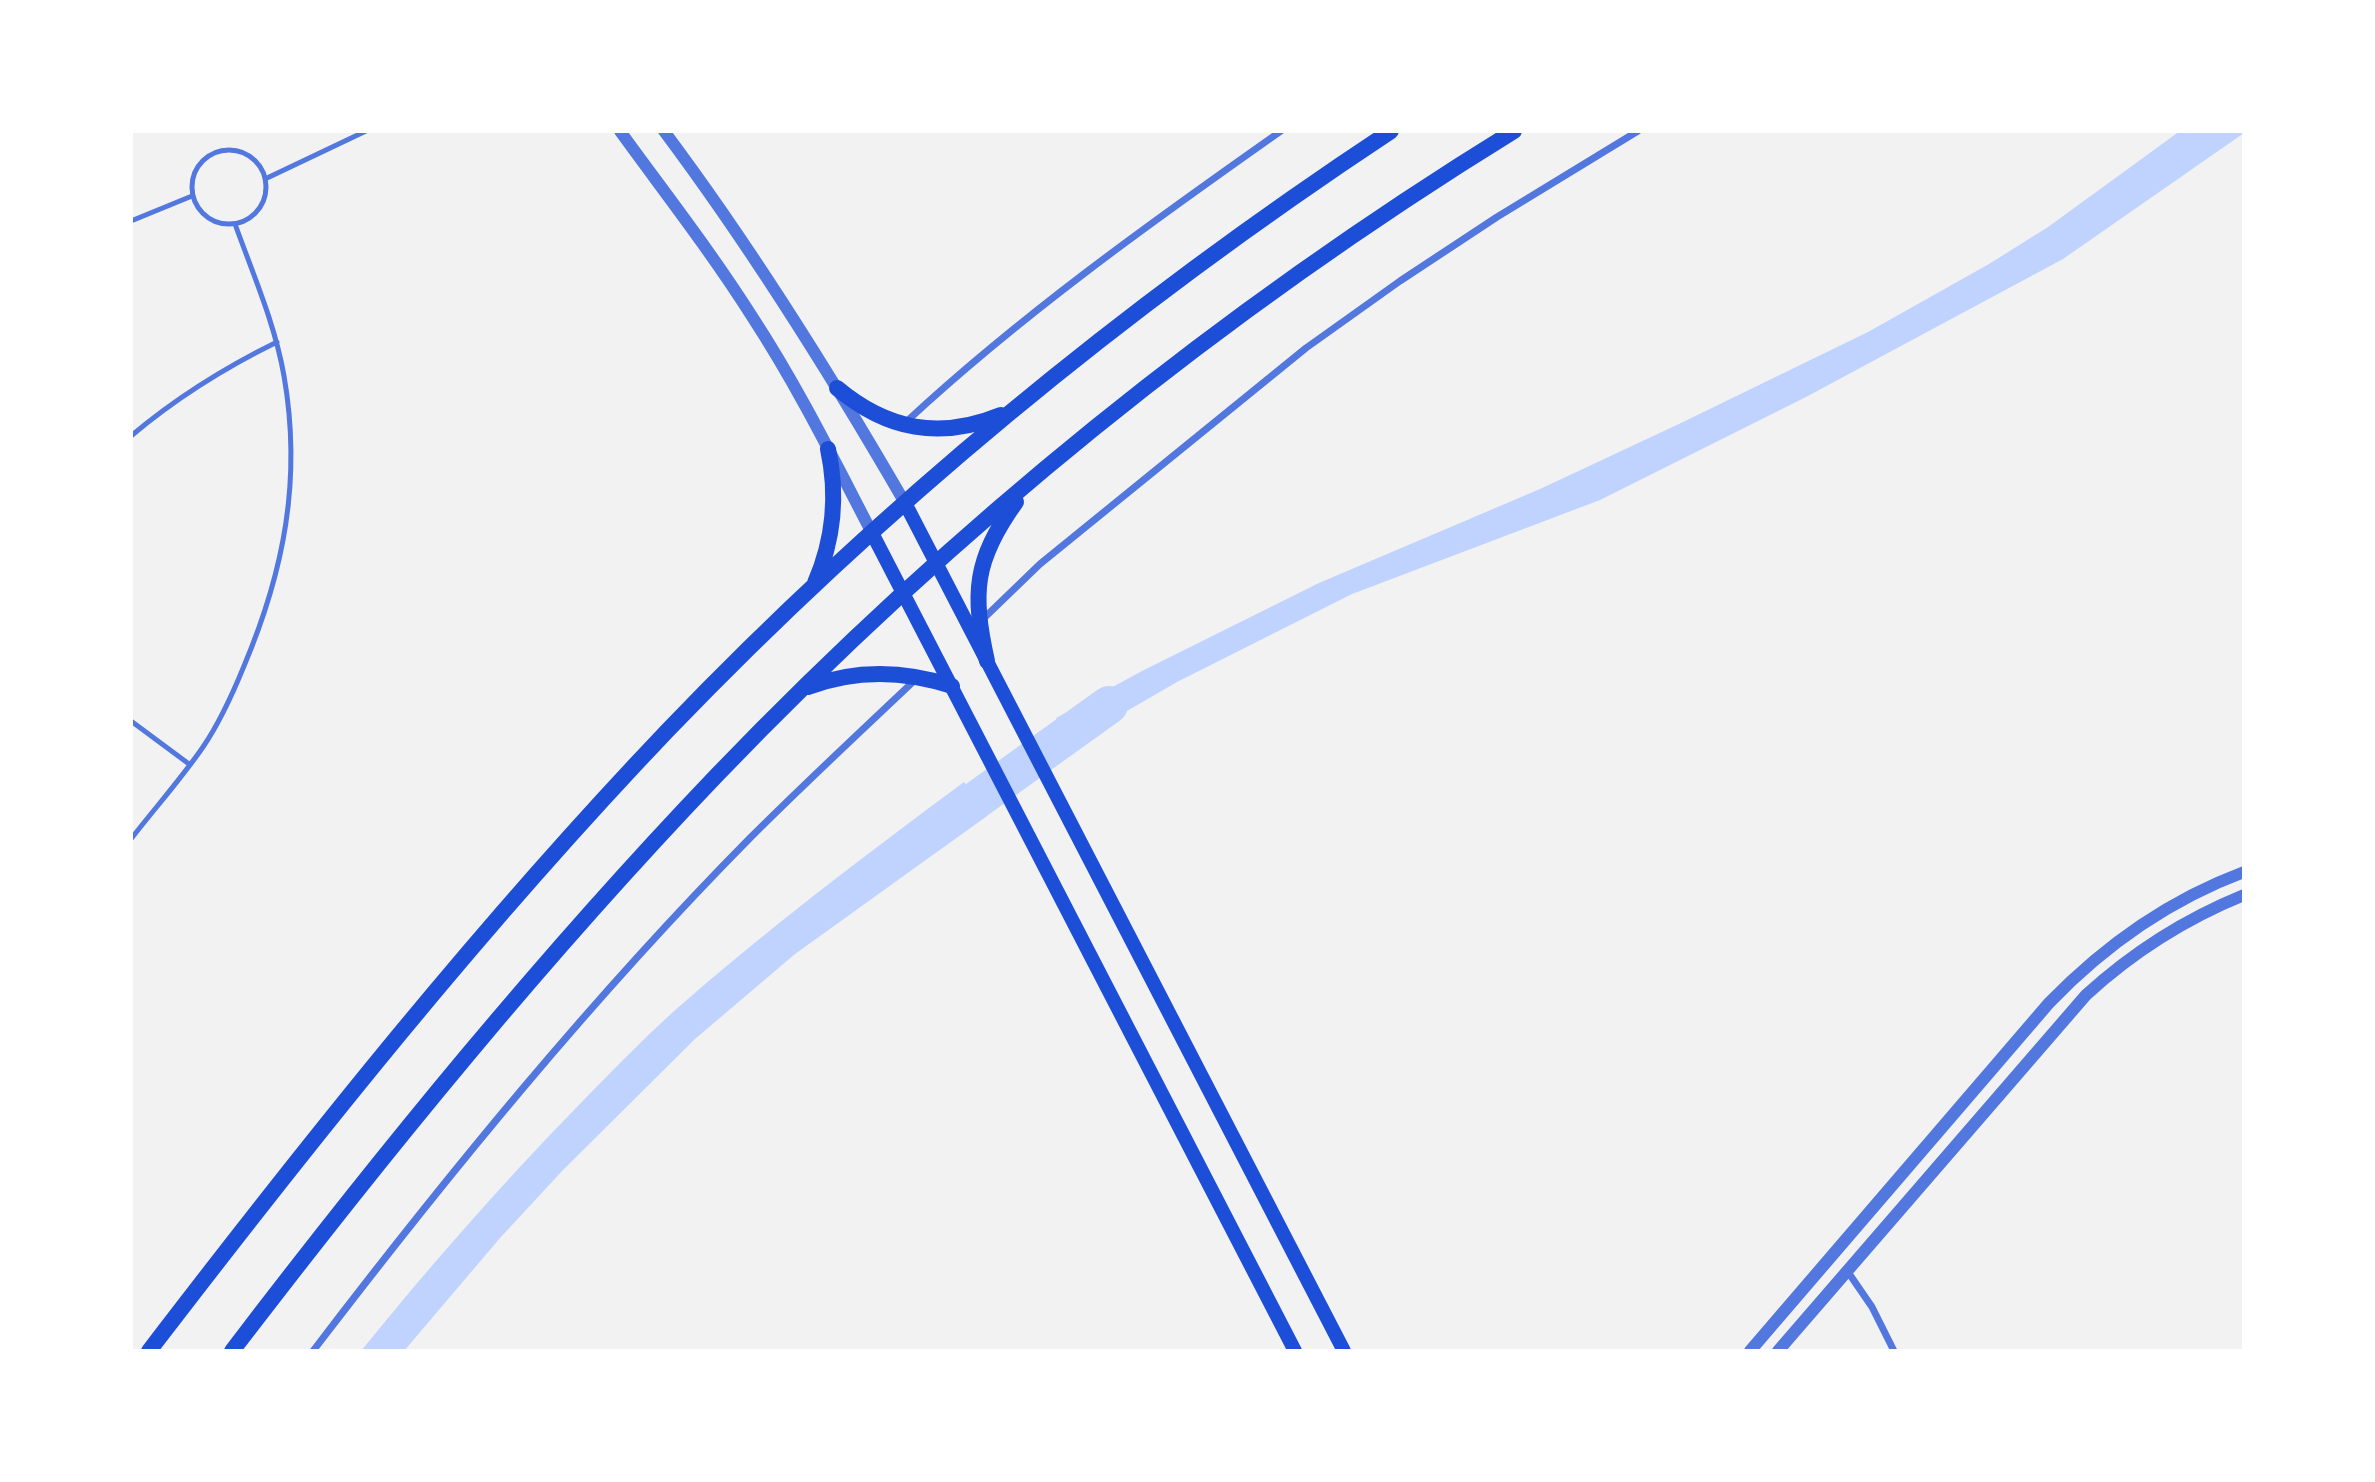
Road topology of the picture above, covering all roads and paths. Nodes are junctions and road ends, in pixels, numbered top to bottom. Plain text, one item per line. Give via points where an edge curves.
1 (366, 131) edge
2 (620, 131) edge
3 (664, 131) edge
4 (1281, 131) edge
5 (1391, 131) edge
6 (1514, 131) edge
7 (1638, 131) edge
8 (265, 179) junction
9 (192, 196) junction
10 (131, 221) edge
11 (235, 224) junction
12 (277, 342) junction
13 (838, 388) junction
14 (1035, 392) junction
15 (903, 425) junction
16 (131, 436) edge
17 (828, 449) junction
18 (1031, 481) junction
19 (905, 503) junction
20 (872, 533) junction
21 (937, 563) junction
22 (813, 587) junction
23 (903, 593) junction
24 (979, 623) junction
25 (987, 661) junction
26 (918, 677) junction
27 (952, 686) junction
28 (802, 689) junction
29 (131, 721) edge
30 (189, 764) junction
31 (131, 839) edge
32 (2244, 872) edge
33 (2244, 895) edge
34 (1847, 1272) junction
35 (149, 1351) edge
36 (232, 1351) edge
37 (313, 1351) edge
38 (1295, 1351) edge
39 (1344, 1351) edge
40 (1750, 1351) edge
41 (1778, 1351) edge
42 (1894, 1351) edge

1 - 8 lane
2 - 17 street via 755,319
3 - 13 street via 750,251
4 - 15 street via 1097,265
5 - 14 main road via 1230,242
6 - 18 main road via 1268,295
7 - 24 street via 1497,217 1306,348 1040,564
8 - 9 lane via 262,169 246,154 225,150 198,165
8 - 11 lane via 264,201 251,218
9 - 10 lane
9 - 11 lane via 211,220
11 - 12 lane
12 - 16 lane via 200,384
12 - 30 lane via 290,413 287,529 267,606 238,680 204,746
13 - 15 main road via 868,411
13 - 19 street
14 - 15 main road via 981,423 940,429
14 - 19 main road
17 - 20 street
17 - 22 main road via 834,488 832,528
18 - 21 main road
18 - 24 main road via 986,552 978,586
19 - 20 main road
19 - 21 main road
20 - 22 main road
20 - 23 main road
21 - 23 main road
21 - 25 main road
22 - 35 main road via 661,738 511,904 337,1111
23 - 27 main road
23 - 28 main road
24 - 25 main road
25 - 39 main road
26 - 27 main road
26 - 28 main road via 857,674
26 - 37 street via 750,838 661,933 425,1207
27 - 38 main road
28 - 36 main road via 666,829 552,957 387,1153
29 - 30 lane
30 - 31 lane
32 - 40 street via 2147,921 2071,980
33 - 34 street via 2158,938 2086,995
34 - 41 street
34 - 42 street via 1872,1307

